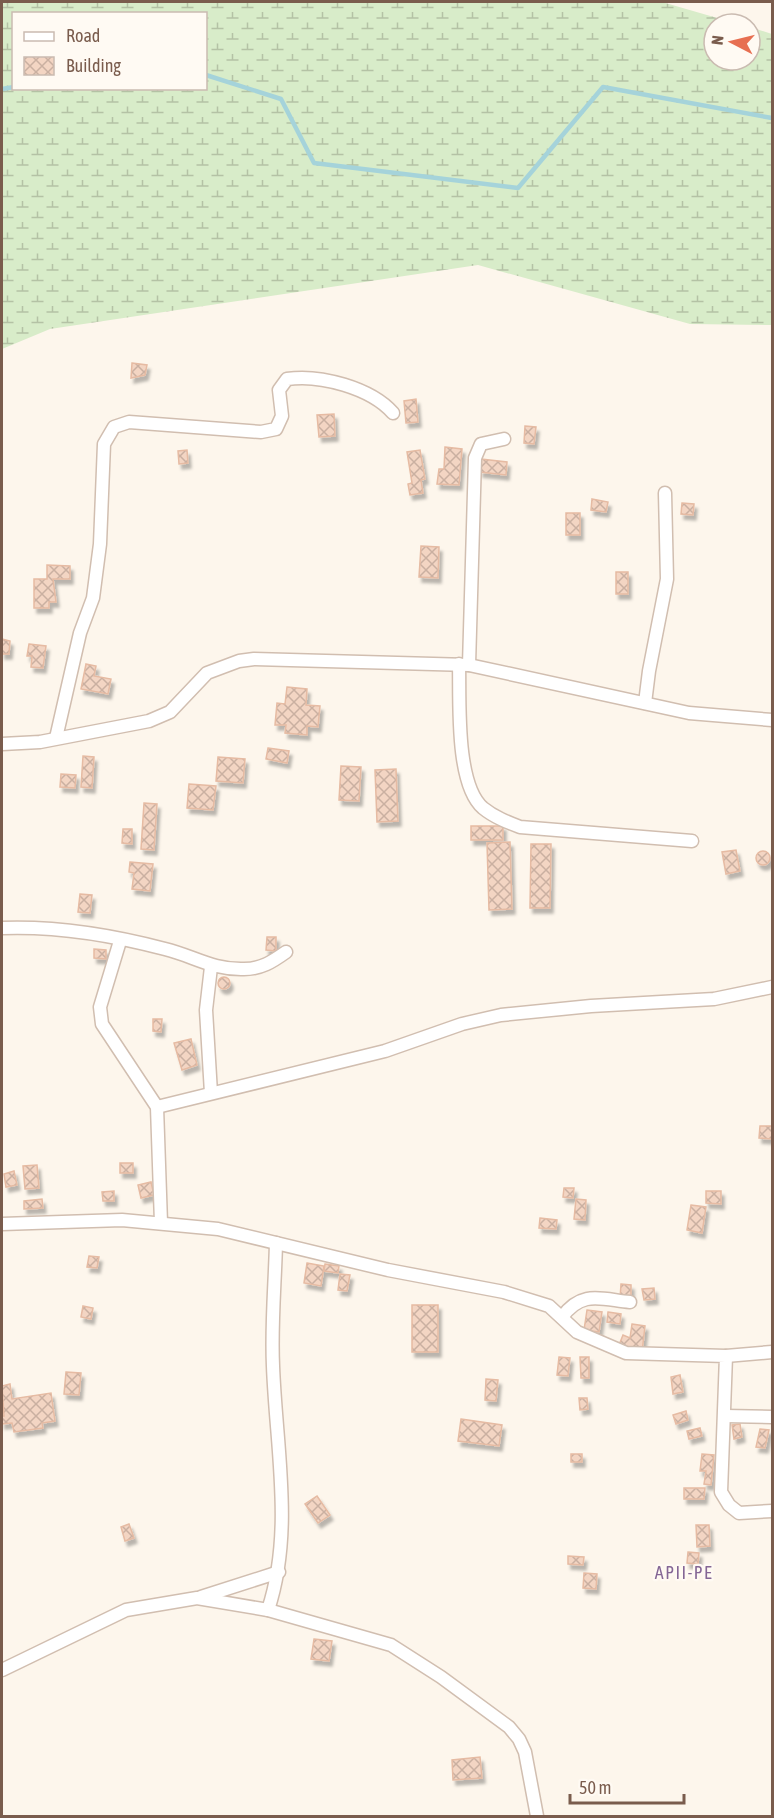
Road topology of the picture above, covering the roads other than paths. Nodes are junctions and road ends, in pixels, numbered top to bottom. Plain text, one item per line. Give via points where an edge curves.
1 (393, 413) dead end
2 (504, 439) dead end
3 (665, 494) dead end
4 (464, 664) junction
5 (645, 703) junction
6 (772, 720) edge
7 (56, 738) junction
8 (2, 744) edge
9 (692, 841) dead end
10 (2, 928) edge
11 (120, 941) junction
12 (285, 952) dead end
13 (211, 967) junction
14 (772, 987) edge
15 (211, 1093) junction
16 (157, 1107) junction
17 (161, 1223) junction
18 (2, 1224) edge
19 (276, 1243) junction
20 (630, 1302) dead end
21 (562, 1317) junction
22 (772, 1352) edge
23 (726, 1356) junction
24 (725, 1416) junction
25 (772, 1418) edge
26 (772, 1511) edge
27 (279, 1572) junction
28 (197, 1598) junction
29 (268, 1610) junction
30 (2, 1670) edge
31 (537, 1816) edge

1 - 7 street via 366,392 302,377 287,379 279,390 282,416 276,429 261,432 129,422 114,427 104,444 100,544 93,598 80,633
2 - 4 street via 480,444 475,458
3 - 5 street via 667,579
4 - 5 street
4 - 7 street via 239,660 207,673 170,712 149,721
4 - 9 street via 465,763 470,788 481,807 520,827
5 - 6 street via 689,713
7 - 8 street via 23,745
10 - 11 street via 72,930
11 - 13 street via 165,949
11 - 16 street via 100,1007 102,1024
12 - 13 street via 258,968
13 - 15 street via 206,1010
14 - 15 street via 714,999 501,1015 385,1051
15 - 16 street
16 - 17 street
17 - 18 street via 122,1220
17 - 19 street via 218,1229
19 - 21 street via 504,1292 549,1306
19 - 27 street via 273,1364 283,1529
20 - 21 street via 581,1298
21 - 23 street via 583,1336 626,1353
22 - 23 street
23 - 24 street
24 - 25 street
24 - 26 street via 721,1492 739,1513
27 - 28 street
27 - 29 street
28 - 29 street
28 - 30 street via 126,1610
29 - 31 street via 391,1645 509,1727 525,1752

